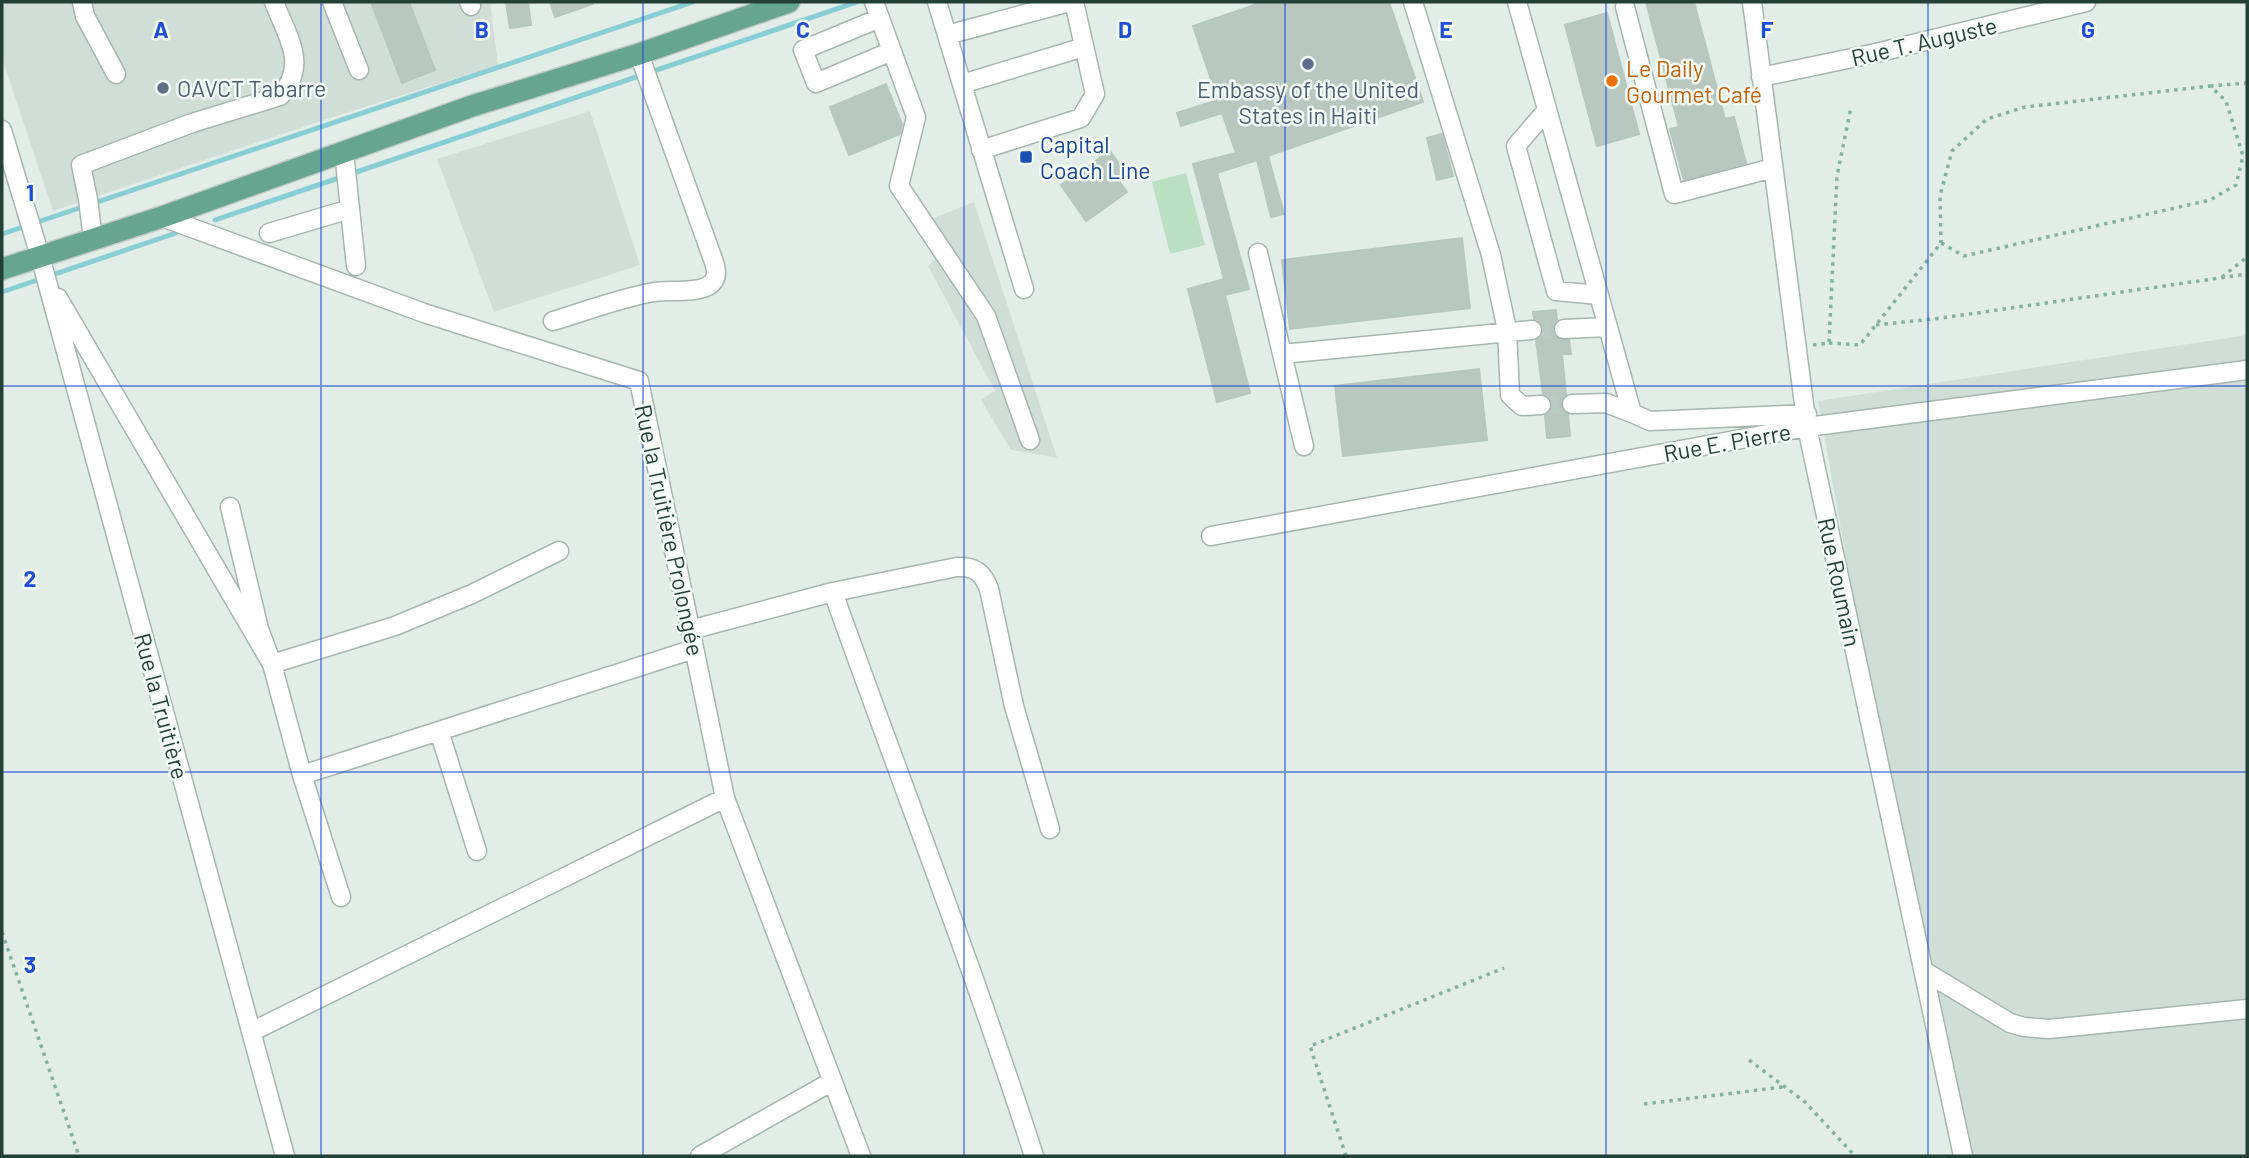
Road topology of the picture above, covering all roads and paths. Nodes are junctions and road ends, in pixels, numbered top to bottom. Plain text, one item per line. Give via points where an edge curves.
1 (82, 2) edge
2 (274, 2) edge
3 (332, 2) edge
4 (789, 2) edge
5 (937, 2) edge
6 (1069, 2) edge
7 (1074, 2) edge
8 (1413, 2) edge
9 (1517, 2) edge
10 (1752, 2) edge
11 (2086, 2) edge
12 (1625, 7) dead end
13 (877, 10) edge
14 (947, 35) junction
15 (1084, 47) junction
16 (892, 51) junction
17 (639, 54) junction
18 (359, 70) dead end
19 (116, 74) dead end
20 (1761, 77) junction
21 (2247, 83) edge
22 (962, 84) junction
23 (2210, 86) junction
24 (1851, 107) dead end
25 (1547, 110) junction
26 (2, 130) edge
27 (981, 150) junction
28 (344, 152) junction
29 (1773, 168) junction
30 (350, 209) junction
31 (162, 217) junction
32 (270, 233) dead end
33 (93, 240) junction
34 (1941, 243) junction
35 (1258, 253) dead end
36 (40, 256) junction
37 (2247, 257) edge
38 (356, 266) dead end
39 (2, 269) edge
40 (2247, 274) edge
41 (46, 277) junction
42 (2221, 278) junction
43 (1024, 289) dead end
44 (1598, 295) junction
45 (553, 321) dead end
46 (1876, 325) junction
47 (1607, 327) junction
48 (1564, 329) tunnel mouth
49 (1507, 330) junction
50 (1532, 330) tunnel mouth
51 (1829, 343) junction
52 (1797, 347) junction
53 (1282, 354) junction
54 (2247, 370) edge
55 (1623, 383) junction
56 (1606, 403) junction
57 (1572, 404) tunnel mouth
58 (1541, 405) tunnel mouth
59 (1632, 413) junction
60 (1807, 420) junction
61 (1030, 440) dead end
62 (1304, 446) dead end
63 (230, 508) dead end
64 (1211, 536) dead end
65 (559, 551) dead end
66 (833, 592) junction
67 (690, 630) junction
68 (694, 649) junction
69 (272, 664) junction
70 (439, 731) junction
71 (302, 775) junction
72 (725, 798) junction
73 (1050, 829) dead end
74 (477, 851) dead end
75 (341, 897) dead end
76 (2, 932) edge
77 (1504, 968) dead end
78 (1924, 971) junction
79 (2247, 1009) edge
80 (251, 1032) junction
81 (1749, 1060) dead end
82 (831, 1082) junction
83 (1785, 1087) junction
84 (1644, 1104) dead end
85 (79, 1156) edge
86 (285, 1156) edge
87 (699, 1156) edge
88 (860, 1156) edge
89 (1034, 1156) edge
90 (1346, 1156) edge
91 (1855, 1156) edge
92 (1964, 1156) edge

1 - 19 street
2 - 33 street via 295,58 291,85 280,96 81,165
3 - 18 street
4 - 17 main road
5 - 14 street
6 - 14 street
7 - 15 street
8 - 49 street via 1491,255
9 - 25 street
10 - 20 street, Rue Roumain
11 - 20 street, Rue T. Auguste
12 - 29 street via 1674,194
13 - 16 street
13 - 16 street via 803,50 816,83
14 - 22 street
15 - 22 street
15 - 27 street via 1095,94 1081,118
16 - 61 street via 916,117 899,186 986,316
17 - 28 main road
17 - 45 street via 714,262 715,278 702,288 643,294
20 - 29 street, Rue Roumain
21 - 23 path
22 - 27 street
23 - 34 path via 2025,107 1987,119 1952,151 1940,196
23 - 34 path via 2226,102 2243,156 2236,185 2210,200 1964,256
24 - 51 path via 1837,176
25 - 44 street
25 - 44 street via 1516,146 1519,159 1556,291
26 - 36 street, Rue la Truitière
27 - 43 street
28 - 30 street
28 - 31 main road
29 - 52 street, Rue Roumain
30 - 32 street
30 - 38 street
31 - 33 main road
31 - 67 street, Rue la Truitière Prolongée via 424,313 639,381
33 - 36 main road
34 - 46 path
35 - 53 street
36 - 39 main road
36 - 41 street, Rue la Truitière
37 - 42 path
40 - 42 path
41 - 69 street
41 - 80 street, Rue la Truitière
42 - 46 path
44 - 47 street
46 - 51 path via 1860,345
47 - 48 street
47 - 55 street
49 - 50 street
49 - 53 street
49 - 58 street via 1510,395 1522,406
51 - 52 path
52 - 60 street, Rue Roumain
53 - 62 street
54 - 60 street, Rue E. Pierre
55 - 56 street
55 - 59 street
56 - 57 street
56 - 59 street
59 - 60 street via 1650,421
60 - 64 street, Rue E. Pierre
60 - 78 street, Rue Roumain
63 - 69 street
65 - 69 street via 395,626
66 - 67 street
66 - 73 street via 957,566 967,566 985,578 1014,706
66 - 89 street
67 - 68 street, Rue la Truitière Prolongée
68 - 70 street
68 - 72 street, Rue la Truitière Prolongée
69 - 71 street
70 - 71 street
70 - 74 street
71 - 75 street
72 - 80 street
72 - 82 street, Rue la Truitière Prolongée
76 - 85 path
77 - 90 path via 1310,1046
78 - 79 street via 2024,1027 2049,1029
78 - 92 street, Rue Roumain
80 - 86 street, Rue la Truitière
81 - 83 path
82 - 87 street
82 - 88 street, Rue la Truitière Prolongée
83 - 84 path
83 - 91 path

